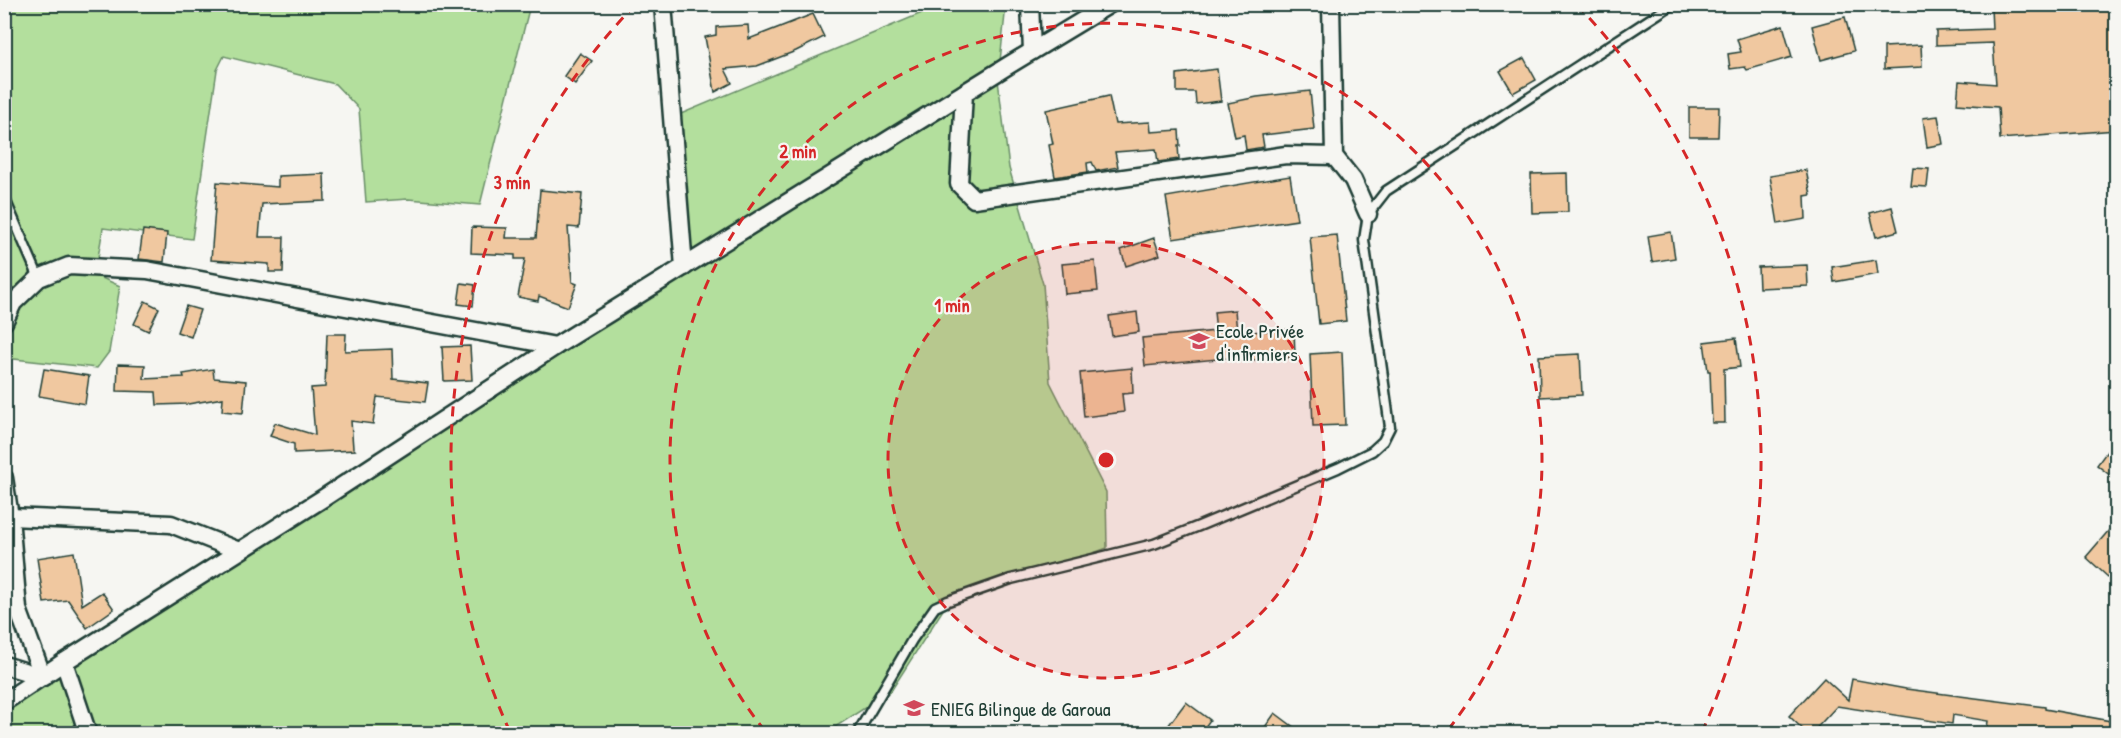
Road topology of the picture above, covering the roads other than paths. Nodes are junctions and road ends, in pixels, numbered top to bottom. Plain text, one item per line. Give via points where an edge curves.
1 (663, 4) edge
2 (1029, 4) edge
3 (1110, 4) edge
4 (1331, 4) edge
5 (1673, 4) edge
6 (1032, 51) junction
7 (964, 93) junction
8 (1334, 156) junction
9 (4, 197) edge
10 (1368, 214) junction
11 (684, 267) junction
12 (39, 278) junction
13 (4, 322) edge
14 (556, 346) junction
15 (4, 478) edge
16 (10, 517) junction
17 (240, 551) junction
18 (64, 662) junction
19 (4, 665) edge
20 (43, 677) junction
21 (4, 702) edge
22 (88, 734) edge
23 (856, 734) edge

1 - 11 street
2 - 6 street
3 - 6 street
4 - 8 street
5 - 10 lane via 1386,191
6 - 7 street
7 - 8 street via 959,184 974,199 1286,155
7 - 11 street
8 - 10 street via 1353,180
9 - 12 lane
10 - 23 lane via 1364,240 1390,427 1383,441 1338,468 1154,544 1011,579 935,607
11 - 14 street
12 - 13 street via 13,303
12 - 14 street via 69,266 147,270
14 - 17 street
15 - 16 street
16 - 17 street via 171,524
16 - 20 street via 18,609
17 - 18 street
18 - 20 street
18 - 22 street
19 - 20 street
20 - 21 street

